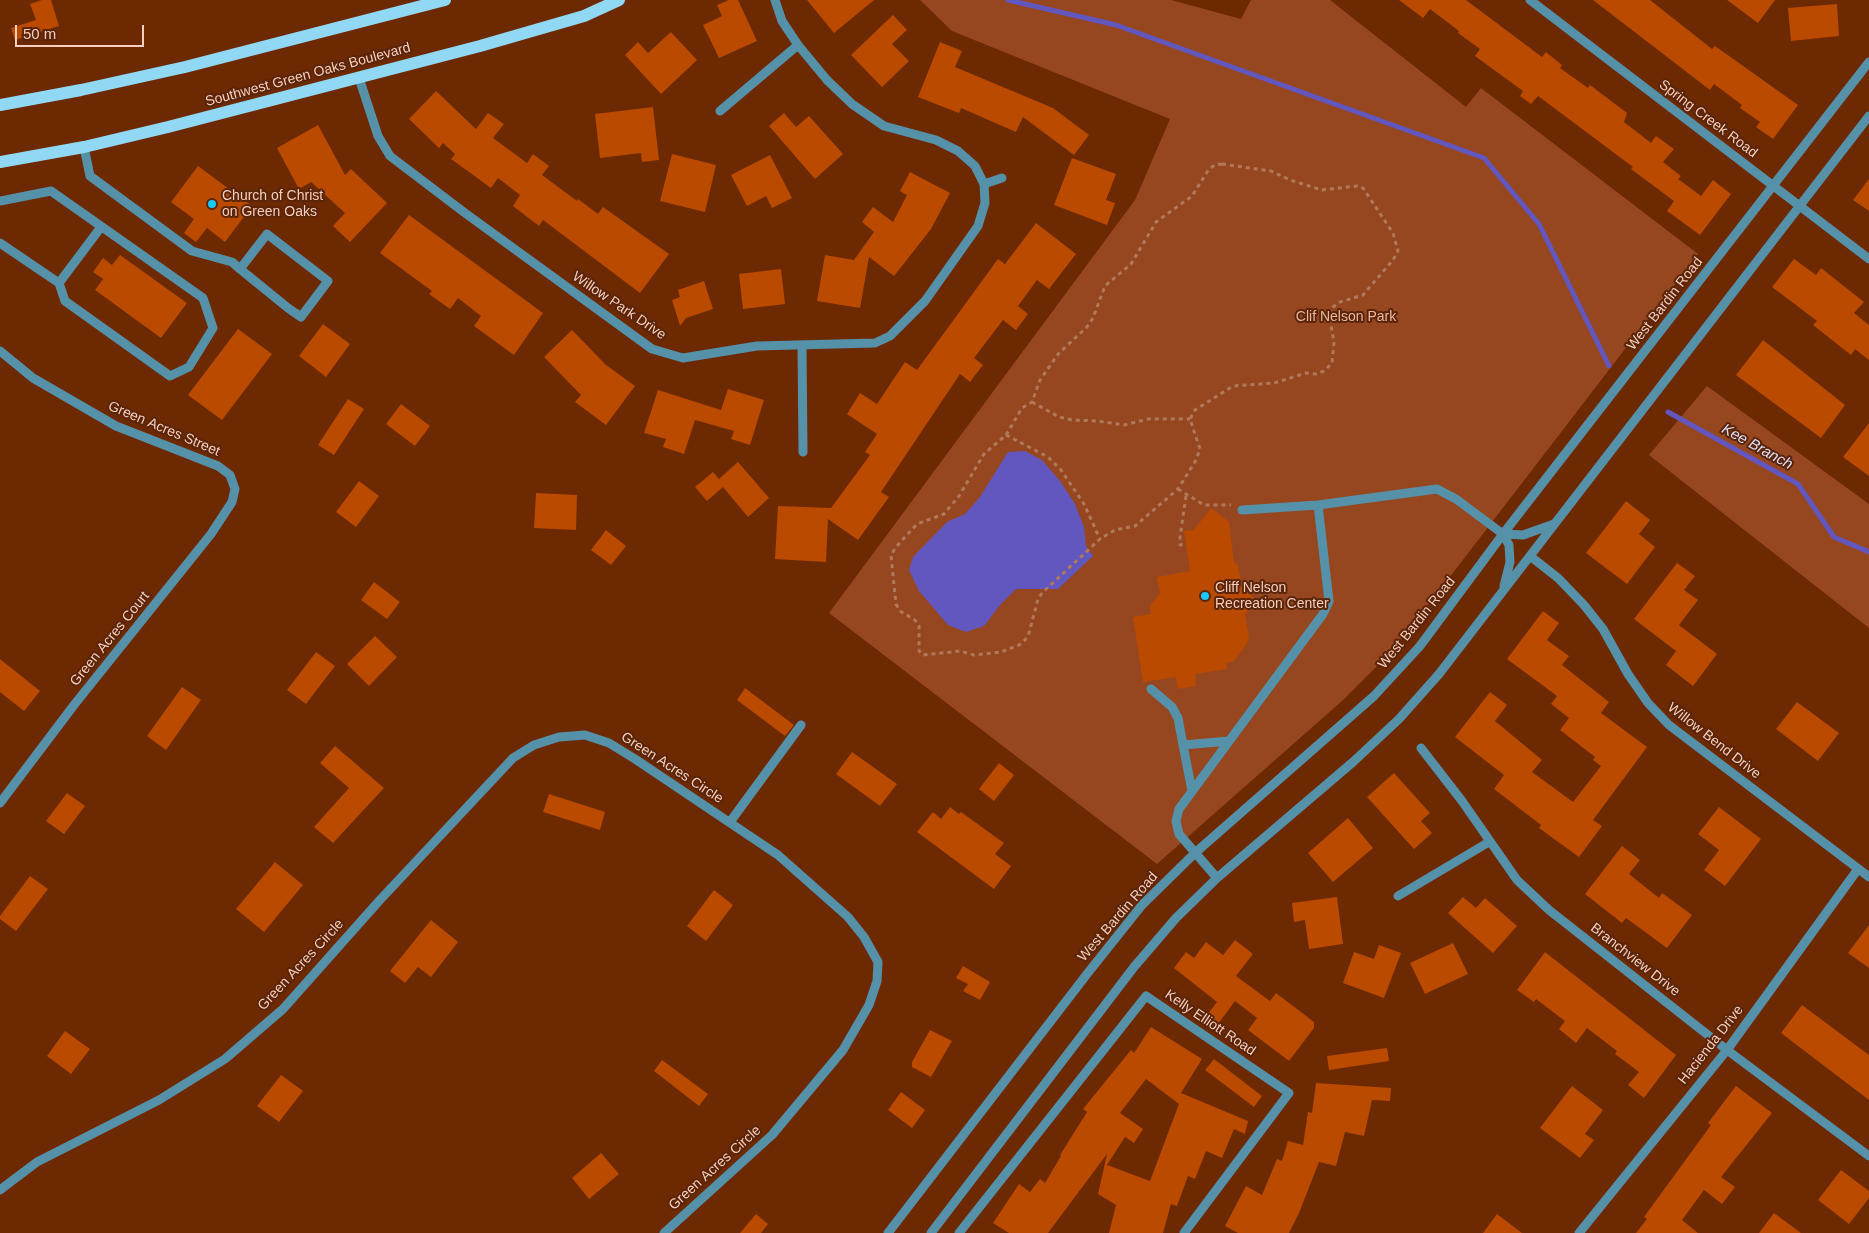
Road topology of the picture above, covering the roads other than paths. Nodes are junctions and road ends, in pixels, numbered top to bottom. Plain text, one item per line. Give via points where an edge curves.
1 (445, 0) edge
2 (619, 0) edge
3 (775, 0) edge
4 (1530, 0) edge
5 (798, 45) junction
6 (1869, 62) edge
7 (359, 78) junction
8 (0, 105) edge
9 (720, 111) dead end
10 (1869, 116) edge
11 (84, 147) junction
12 (0, 162) edge
13 (1002, 178) dead end
14 (984, 184) junction
15 (1774, 186) junction
16 (0, 201) edge
17 (1800, 206) junction
18 (101, 227) junction
19 (0, 243) edge
20 (1869, 259) edge
21 (240, 269) junction
22 (59, 283) junction
23 (802, 345) junction
24 (0, 351) edge
25 (803, 452) dead end
26 (235, 488) joint
27 (1318, 505) junction
28 (1242, 510) road end
29 (1554, 524) junction
30 (1503, 534) junction
31 (1530, 556) junction
32 (1502, 591) junction
33 (1151, 689) dead end
34 (801, 725) dead end
35 (1229, 740) junction
36 (1183, 745) junction
37 (1421, 748) dead end
38 (1192, 791) junction
39 (0, 803) edge
40 (730, 822) junction
41 (1489, 842) junction
42 (1195, 853) junction
43 (1858, 869) junction
44 (1217, 878) junction
45 (1869, 878) edge
46 (1398, 896) dead end
47 (1727, 1050) junction
48 (1869, 1156) edge
49 (0, 1190) edge
50 (664, 1233) edge
51 (888, 1233) edge
52 (931, 1233) edge
53 (958, 1233) edge
54 (1184, 1233) edge
55 (1579, 1233) edge

1 - 8 main road via 176,69
2 - 7 main road, Southwest Green Oaks Boulevard via 552,26
3 - 5 street via 782,21
4 - 15 street, Spring Creek Road
5 - 9 street
5 - 14 street via 852,104 884,126 936,140 958,151 974,166
6 - 15 street, West Bardin Road
7 - 11 main road, Southwest Green Oaks Boulevard
7 - 23 street, Willow Park Drive via 378,136 390,156 652,349 682,358 757,346
10 - 17 street
11 - 12 main road, Southwest Green Oaks Boulevard
11 - 21 street via 90,176 192,251 232,262
13 - 14 street
14 - 23 street, Willow Park Drive via 985,203 978,226 925,301 890,336 875,343
15 - 17 street, Spring Creek Road
15 - 30 street, West Bardin Road
16 - 18 street via 51,192
17 - 20 street, Spring Creek Road
17 - 29 street
18 - 22 street
18 - 22 street via 203,298 213,328 189,367 170,376 65,301
19 - 22 street
21 - 21 street via 300,317 328,280 267,234
23 - 25 street
24 - 26 street, Green Acres Street via 33,378 116,426 218,466 230,475
26 - 39 street, Green Acres Court via 232,502 211,534
27 - 28 street
27 - 30 street via 1437,488
27 - 35 street via 1329,601 1323,614
29 - 30 street via 1523,535
29 - 31 street
30 - 32 street via 1509,545 1510,562
30 - 42 street, West Bardin Road via 1420,646 1374,696
31 - 32 street
31 - 43 street, Willow Bend Drive via 1558,578 1584,605 1648,704 1669,725
32 - 44 street via 1439,674 1399,719
33 - 36 street via 1172,707 1178,718
34 - 40 street
35 - 36 street
35 - 38 street
36 - 38 street
37 - 41 street, Branchview Drive
38 - 42 street via 1179,809 1176,821 1179,834
40 - 49 street, Green Acres Circle via 609,743 585,735 559,737 534,745 496,774 282,1009 225,1059 160,1100 37,1162
40 - 50 street, Green Acres Circle via 778,854 848,917 878,962 877,981 869,1005 843,1050 772,1135
41 - 46 street
41 - 47 street, Branchview Drive via 1517,880 1549,910
42 - 44 street
42 - 51 street, West Bardin Road via 1142,905
43 - 45 street, Willow Bend Drive
43 - 47 street, Hacienda Drive
44 - 52 street via 1176,918 1134,967
47 - 48 street, Branchview Drive
47 - 55 street, Hacienda Drive
53 - 54 street, Kelly Elliott Road via 1146,996 1289,1093

